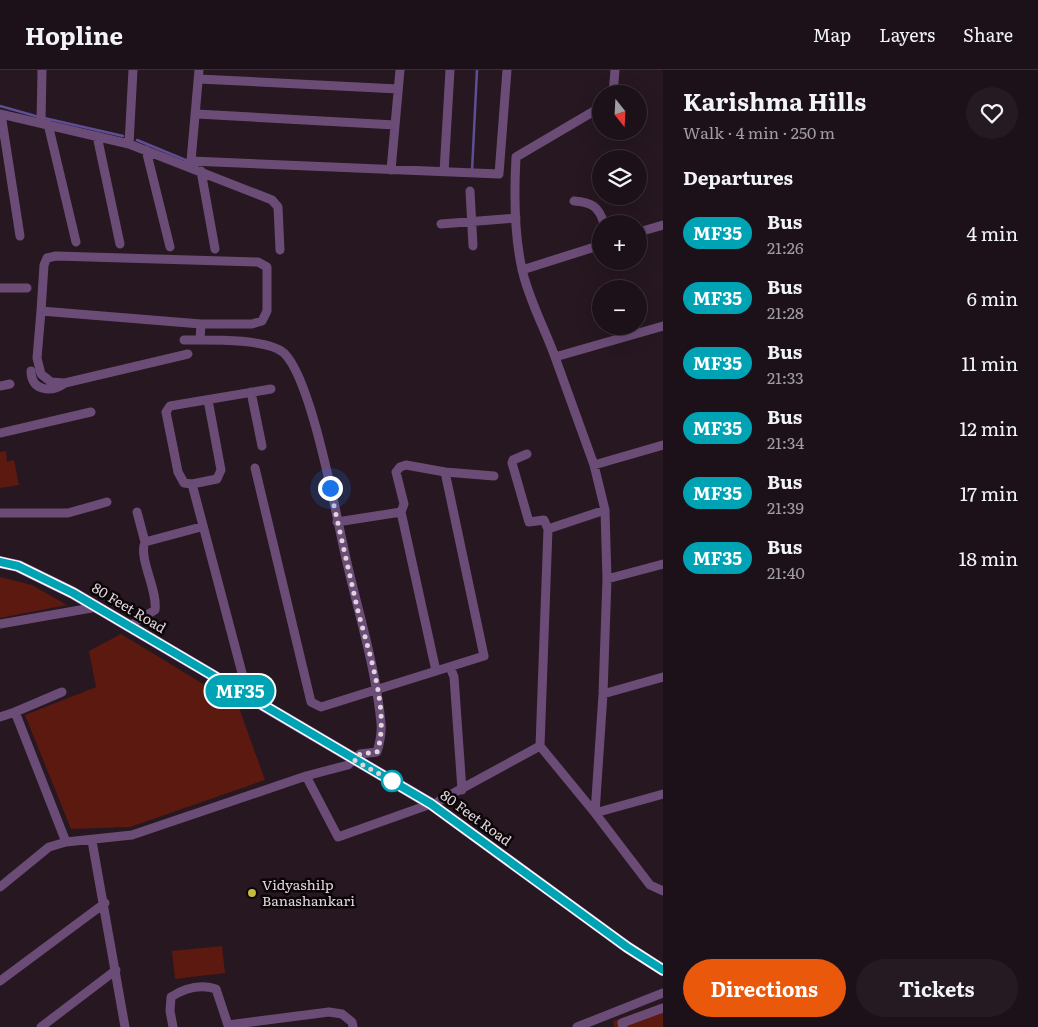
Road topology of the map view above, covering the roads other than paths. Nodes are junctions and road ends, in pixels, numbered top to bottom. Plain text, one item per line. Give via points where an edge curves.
1 (42, 70) edge
2 (133, 70) edge
3 (400, 70) edge
4 (450, 70) edge
5 (507, 70) edge
6 (615, 70) edge
7 (199, 75) edge
8 (614, 85) edge
9 (398, 89) junction
10 (592, 112) edge
11 (0, 114) edge
12 (197, 114) junction
13 (43, 120) junction
14 (395, 125) junction
15 (97, 136) junction
16 (130, 144) junction
17 (3, 150) edge
18 (146, 150) junction
19 (391, 170) junction
20 (201, 171) junction
21 (444, 172) junction
22 (470, 190) dead end
23 (574, 201) dead end
24 (600, 215) edge
25 (516, 218) junction
26 (472, 221) junction
27 (441, 224) dead end
28 (663, 224) edge
29 (647, 229) edge
30 (20, 236) dead end
31 (76, 242) dead end
32 (120, 244) dead end
33 (473, 246) dead end
34 (170, 247) dead end
35 (592, 248) edge
36 (215, 249) dead end
37 (280, 250) dead end
38 (522, 270) junction
39 (0, 288) edge
40 (27, 288) dead end
41 (41, 311) junction
42 (201, 324) junction
43 (663, 326) edge
44 (184, 340) dead end
45 (200, 340) junction
46 (188, 354) dead end
47 (555, 357) junction
48 (31, 371) dead end
49 (65, 383) junction
50 (10, 384) dead end
51 (0, 386) edge
52 (271, 388) dead end
53 (251, 392) junction
54 (208, 400) junction
55 (91, 412) dead end
56 (0, 433) edge
57 (663, 445) edge
58 (262, 446) dead end
59 (527, 454) dead end
60 (594, 465) junction
61 (255, 468) dead end
62 (445, 472) junction
63 (494, 476) dead end
64 (192, 484) junction
65 (107, 502) dead end
66 (605, 510) junction
67 (137, 512) dead end
68 (401, 512) junction
69 (0, 513) edge
70 (337, 522) junction
71 (201, 527) junction
72 (548, 529) junction
73 (145, 542) junction
74 (0, 556) edge
75 (0, 562) edge
76 (663, 564) edge
77 (606, 579) junction
78 (98, 607) junction
79 (135, 622) junction
80 (0, 624) edge
81 (450, 666) junction
82 (436, 671) junction
83 (663, 677) edge
84 (246, 688) junction
85 (377, 689) junction
86 (62, 692) dead end
87 (603, 694) junction
88 (15, 712) junction
89 (0, 718) edge
90 (540, 746) junction
91 (357, 757) junction
92 (306, 776) junction
93 (462, 790) junction
94 (663, 794) edge
95 (435, 803) junction
96 (595, 813) junction
97 (92, 841) junction
98 (66, 842) junction
99 (0, 887) edge
100 (663, 891) edge
101 (104, 903) junction
102 (663, 962) edge
103 (116, 970) junction
104 (663, 970) edge
105 (0, 981) edge
106 (663, 993) edge
107 (663, 1008) edge
108 (608, 1016) junction
109 (41, 1027) edge
110 (125, 1027) edge
111 (173, 1027) edge
112 (353, 1027) edge
113 (577, 1027) edge
114 (610, 1027) edge
115 (623, 1027) edge

1 - 13 street
2 - 16 street
3 - 9 street
4 - 21 street
5 - 21 street via 499,174
6 - 8 street
7 - 9 street
7 - 12 street
9 - 14 street
10 - 25 street via 516,157
11 - 13 street
11 - 17 street
12 - 14 street
12 - 19 street via 191,161
13 - 15 street
13 - 31 street
14 - 19 street
15 - 16 street
15 - 32 street
16 - 18 street
17 - 30 street
18 - 20 street
18 - 34 street
19 - 21 street
20 - 36 street
20 - 37 street via 272,200 278,208
22 - 26 street
23 - 24 street via 589,202 597,207
25 - 26 street
25 - 38 street
26 - 27 street
26 - 33 street
28 - 29 street
35 - 38 street
38 - 47 street
39 - 40 street
41 - 42 street
41 - 42 street via 44,265 47,258 56,256 258,262 267,267 267,311 262,321 252,324
41 - 49 street via 37,358 41,374 51,382
42 - 45 street
43 - 47 street
44 - 45 street
45 - 70 street via 230,340 268,346 283,352 300,379 316,429
46 - 49 street
47 - 60 street
48 - 49 street via 33,383 45,390 59,388
50 - 51 street
52 - 53 street
53 - 54 street
53 - 58 street
54 - 64 street via 221,470 217,478
54 - 64 street via 170,406 166,412 178,472 184,483
55 - 56 street
57 - 60 street
59 - 72 street via 512,463 519,492 529,522 544,520
60 - 66 street
61 - 85 street via 311,702 321,707
62 - 63 street
62 - 68 street via 406,465 400,467 396,472 404,504
62 - 81 street via 484,656
64 - 71 street
65 - 69 street via 68,512
66 - 72 street
66 - 77 street
67 - 73 street
68 - 70 street
68 - 82 street
70 - 85 street
71 - 73 street
71 - 84 street
72 - 90 street
73 - 79 street via 143,551 156,601 155,610
74 - 79 main road, 80 Feet Road via 20,561 76,587
75 - 78 main road, 80 Feet Road via 18,566
76 - 77 street
77 - 87 street
78 - 80 street
78 - 91 main road, 80 Feet Road
79 - 84 main road, 80 Feet Road
81 - 82 street
81 - 93 street via 454,678
82 - 85 street
83 - 87 street
84 - 91 main road, 80 Feet Road
85 - 91 street via 382,739 377,752
86 - 88 street
87 - 96 street
88 - 89 street
88 - 98 street
90 - 93 street
90 - 96 street
91 - 92 street via 348,765
91 - 95 main road, 80 Feet Road
92 - 95 street via 338,838
92 - 97 street via 132,835
93 - 95 street
94 - 96 street
95 - 102 main road, 80 Feet Road
95 - 104 main road, 80 Feet Road via 613,937
96 - 100 street via 650,885
97 - 98 street
97 - 101 street
98 - 99 street via 48,847
101 - 103 street
101 - 105 street
103 - 109 street
103 - 110 street
106 - 108 street
107 - 115 street via 622,1023
108 - 113 street
108 - 114 street
111 - 112 street via 171,997 184,988 207,986 216,989 228,1025 330,1012 342,1014

